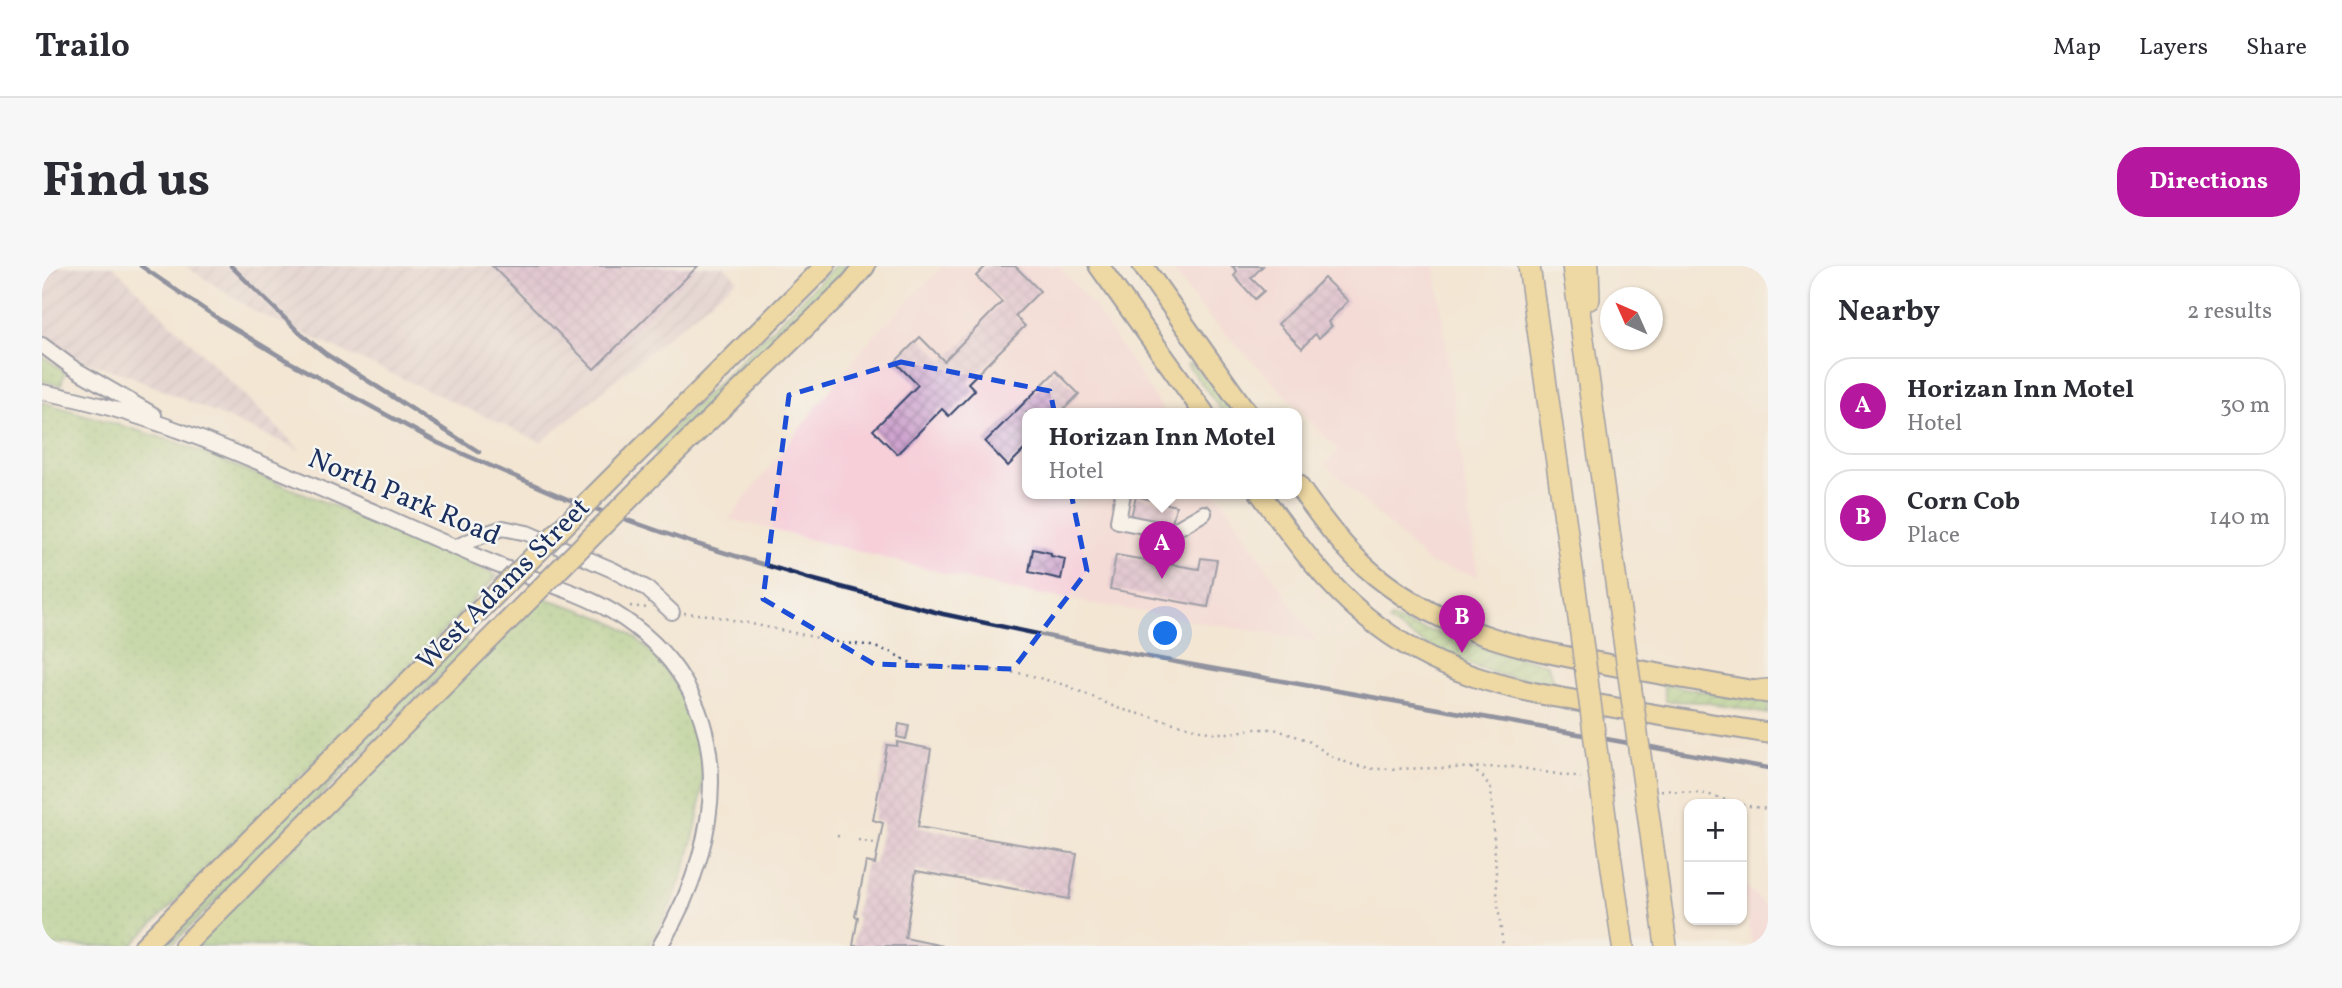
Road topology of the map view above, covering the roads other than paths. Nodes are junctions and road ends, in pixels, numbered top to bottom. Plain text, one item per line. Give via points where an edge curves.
1 (824, 266) edge
2 (865, 266) edge
3 (873, 266) edge
4 (1099, 266) edge
5 (1143, 266) edge
6 (1521, 266) edge
7 (1530, 266) edge
8 (1573, 266) edge
9 (1588, 266) edge
10 (849, 285) junction
11 (42, 345) edge
12 (1545, 377) junction
13 (42, 391) edge
14 (1200, 408) edge
15 (1243, 408) edge
16 (1593, 414) junction
17 (173, 426) junction
18 (1302, 491) edge
19 (1123, 499) edge
20 (1265, 499) edge
21 (1204, 513) dead end
22 (456, 547) junction
23 (672, 612) road end
24 (1765, 692) edge
25 (1768, 733) edge
26 (144, 946) edge
27 (184, 946) edge
28 (660, 946) edge
29 (1623, 946) edge
30 (1666, 946) edge

1 - 26 main road, West Adams Street, bridge
2 - 10 main road, West Adams Street
3 - 10 main road
4 - 14 main road
5 - 15 main road
6 - 12 highway
7 - 12 highway
8 - 16 highway
9 - 16 highway
10 - 27 main road, West Adams Street, bridge
11 - 17 street, North Park Road
12 - 29 highway, bridge
13 - 17 street, North Park Road
16 - 30 highway, bridge
17 - 22 street, North Park Road
18 - 24 main road via 1340,541 1366,566 1397,592 1442,619 1531,650
19 - 21 street via 1118,521 1169,531
20 - 25 main road via 1335,588 1366,616 1427,658 1466,675 1544,696
22 - 23 street via 503,528 527,533 613,570 646,588
22 - 28 street, North Park Road via 617,615 668,659 693,696 710,750 711,805 695,872

